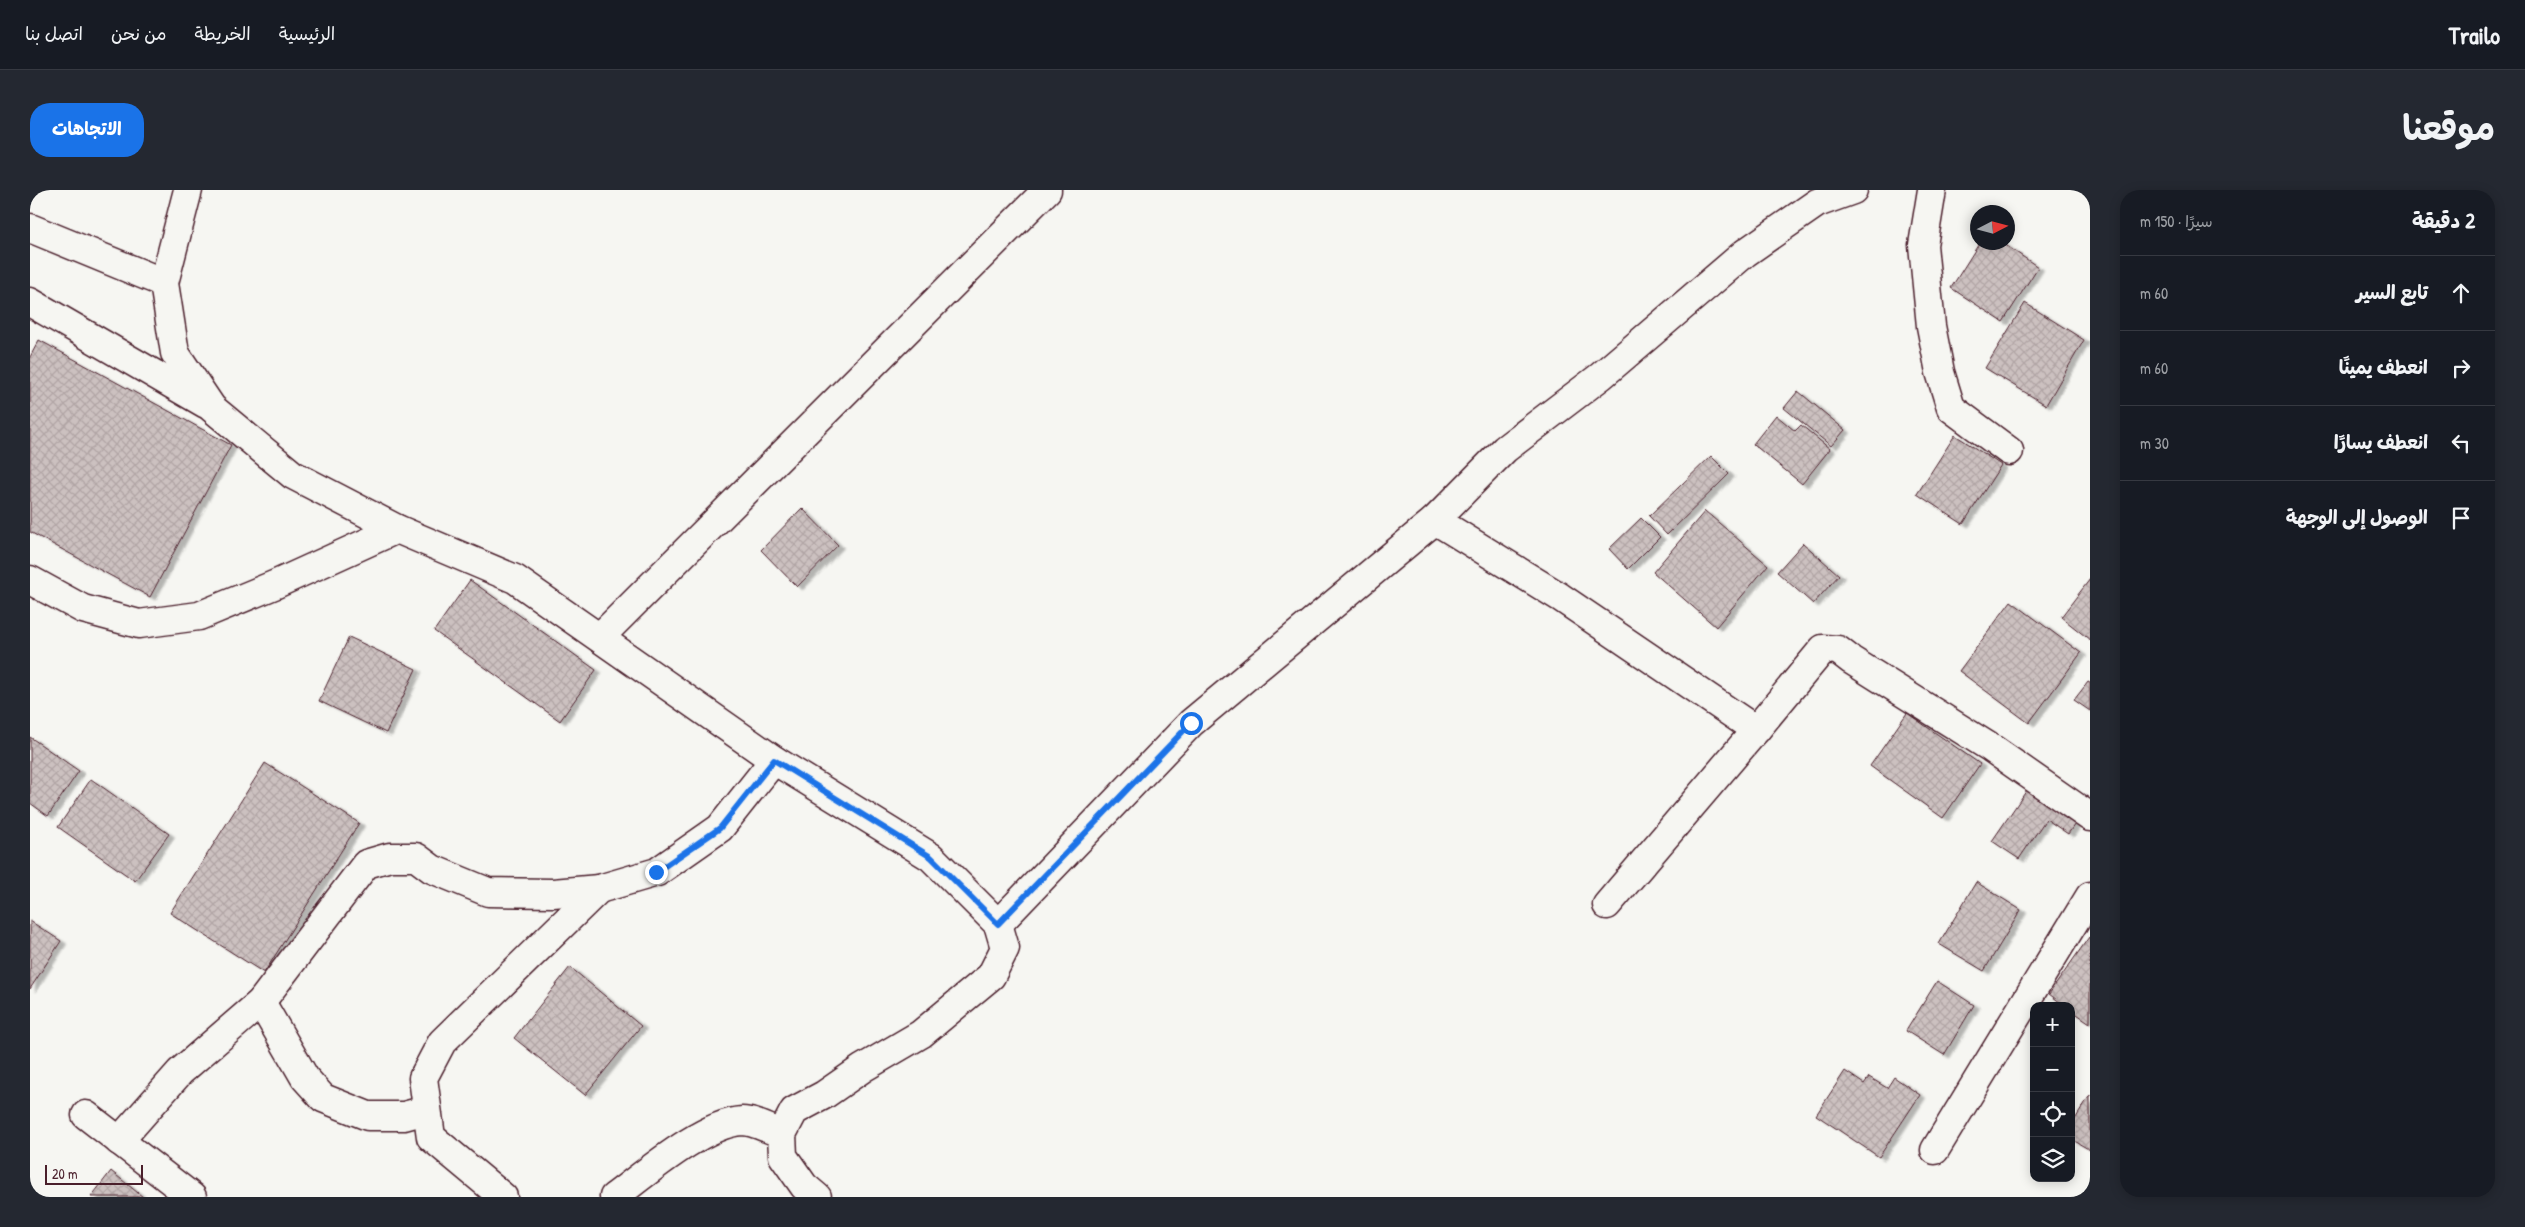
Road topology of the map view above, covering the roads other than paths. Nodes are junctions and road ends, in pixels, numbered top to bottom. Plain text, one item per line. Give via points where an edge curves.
1 (188, 190) edge
2 (1047, 190) edge
3 (1854, 190) edge
4 (1932, 190) edge
5 (30, 228) edge
6 (164, 283) junction
7 (30, 302) edge
8 (212, 408) junction
9 (2009, 451) dead end
10 (1435, 520) junction
11 (397, 529) junction
12 (30, 580) edge
13 (600, 637) junction
14 (1756, 730) junction
15 (774, 760) junction
16 (2090, 817) edge
17 (599, 889) junction
18 (2090, 896) edge
19 (1607, 905) dead end
20 (998, 924) junction
21 (261, 1002) junction
22 (426, 1110) junction
23 (86, 1115) dead end
24 (782, 1134) junction
25 (119, 1141) junction
26 (1935, 1150) dead end
27 (804, 1193) edge
28 (192, 1197) edge
29 (503, 1197) edge
30 (614, 1197) edge

1 - 6 street
2 - 13 street
3 - 10 street via 1818,203 1745,253 1601,376 1505,449
4 - 9 street via 1923,245 1931,326 1950,408
5 - 6 street
6 - 8 street via 175,353
7 - 8 street
8 - 11 street via 293,475
10 - 14 street via 1560,597
10 - 20 street via 1191,723
11 - 12 street via 198,616 139,624 83,609
11 - 13 street via 515,579
13 - 15 street
14 - 16 street via 1823,649 1838,650 1991,748
14 - 19 street
15 - 17 street via 720,828 656,872
15 - 20 street via 931,857
17 - 21 street via 553,894 488,892 432,869 416,857 390,857 366,864
17 - 22 street via 442,1042 423,1078
18 - 26 street
20 - 24 street via 1005,948 991,976 921,1034 794,1111
21 - 22 street via 304,1078 323,1098 368,1116 404,1116
21 - 25 street via 180,1072
22 - 29 street via 431,1137
23 - 25 street
24 - 27 street via 783,1156
24 - 30 street via 743,1121 718,1126 678,1150
25 - 28 street

